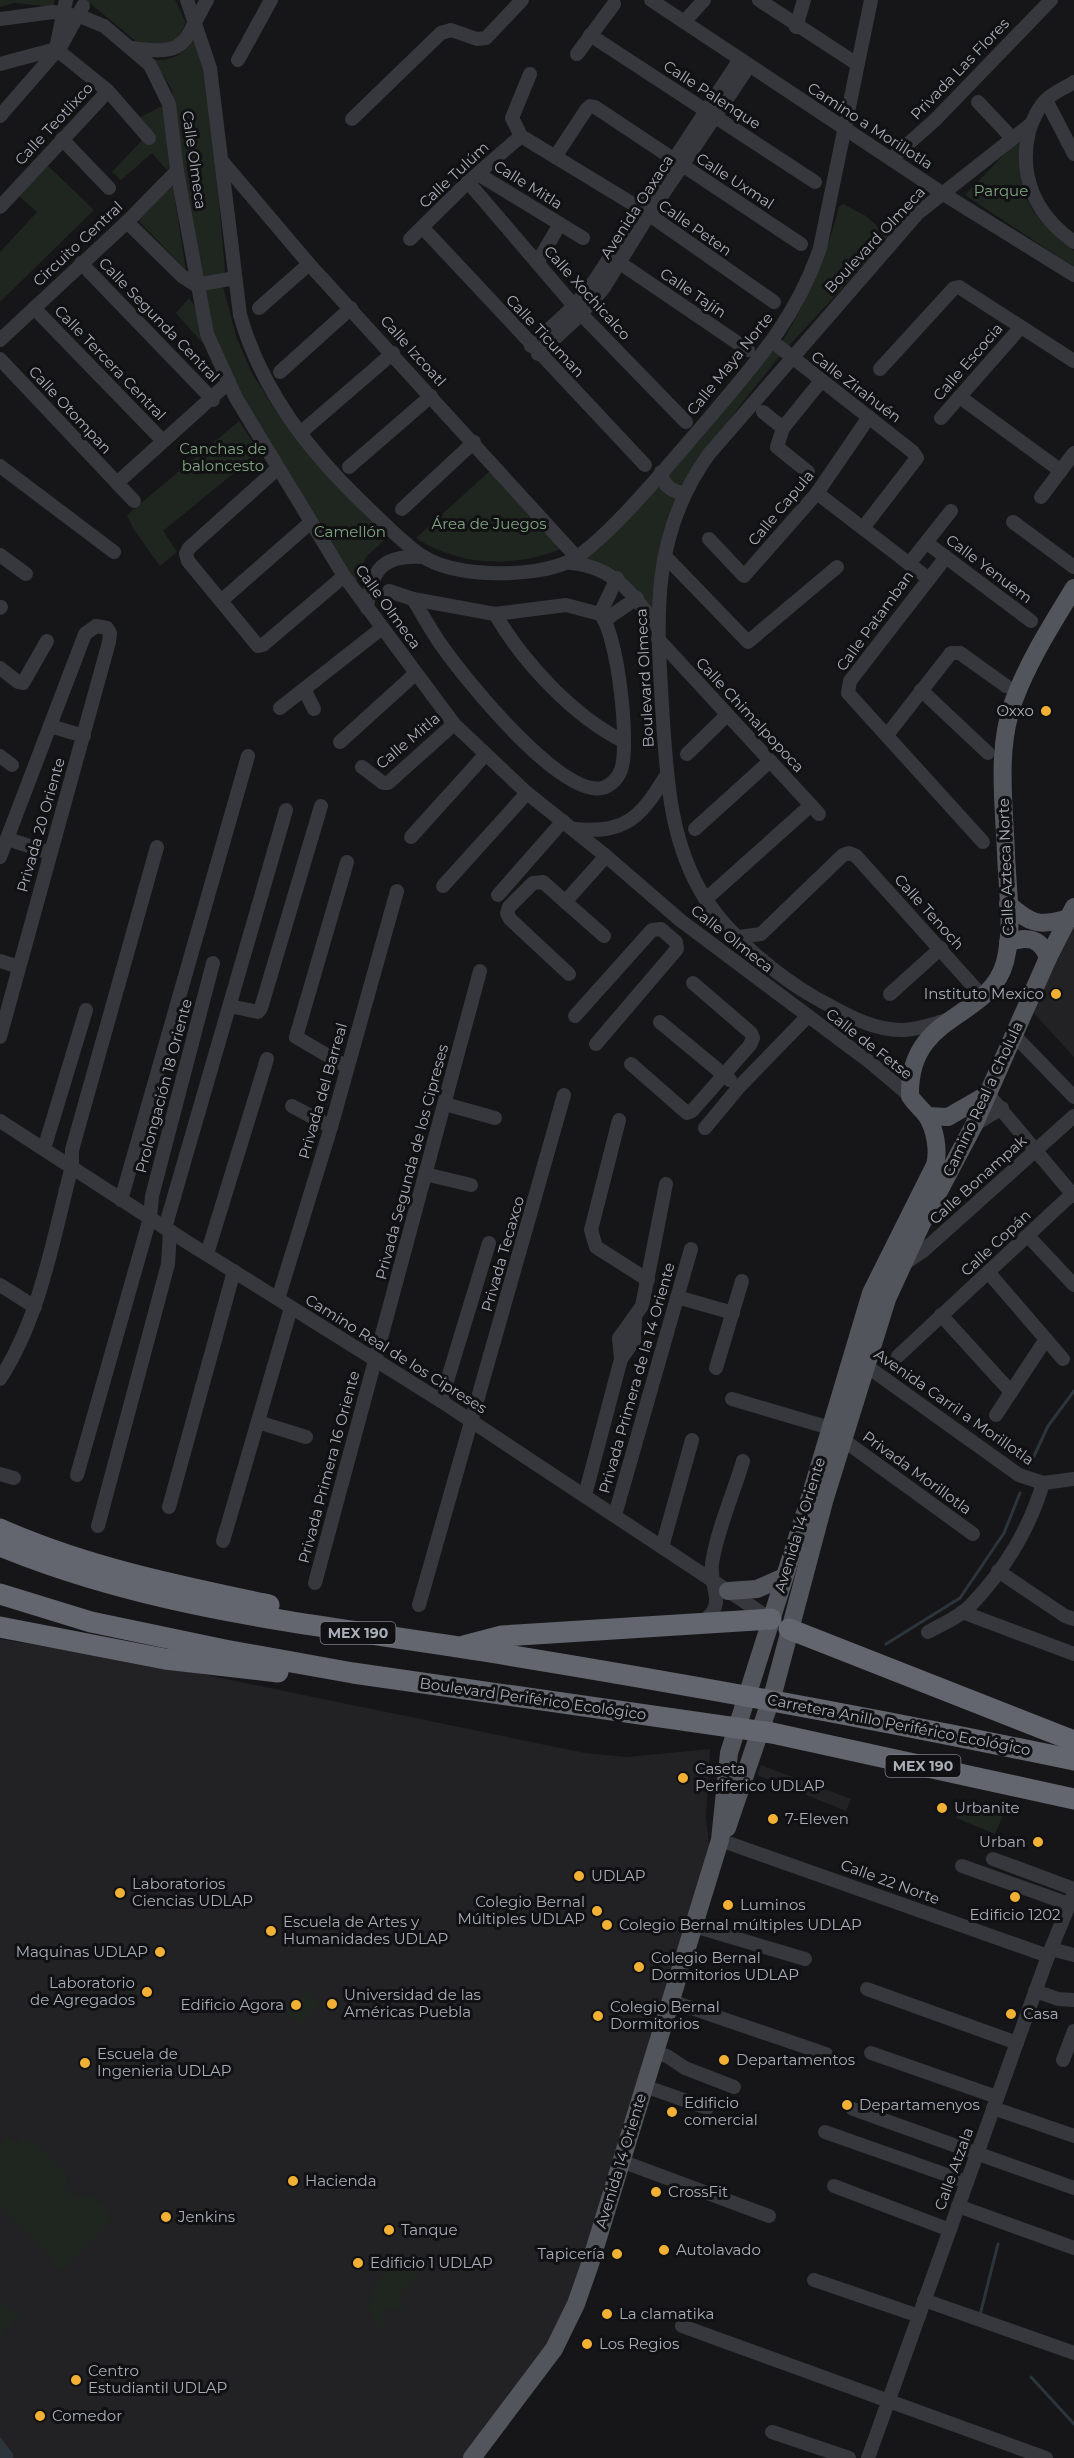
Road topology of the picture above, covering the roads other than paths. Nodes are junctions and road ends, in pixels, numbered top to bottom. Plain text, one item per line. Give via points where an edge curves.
1 (187, 0) edge
2 (207, 0) edge
3 (272, 0) edge
4 (522, 0) edge
5 (651, 0) edge
6 (704, 0) edge
7 (759, 0) edge
8 (804, 0) edge
9 (871, 0) edge
10 (1051, 0) edge
11 (614, 4) dead end
12 (73, 7) edge
13 (0, 19) edge
14 (196, 20) junction
15 (684, 22) junction
16 (796, 27) junction
17 (590, 35) junction
18 (132, 48) junction
19 (56, 49) junction
20 (577, 54) dead end
21 (238, 60) dead end
22 (745, 63) junction
23 (0, 64) edge
24 (857, 64) junction
25 (530, 74) dead end
26 (1074, 82) edge
27 (108, 91) junction
28 (1046, 100) junction
29 (978, 102) dead end
30 (711, 114) junction
31 (0, 116) edge
32 (352, 119) dead end
33 (1031, 124) junction
34 (845, 130) junction
35 (521, 136) junction
36 (149, 138) dead end
37 (1012, 138) junction
38 (62, 139) junction
39 (1074, 154) edge
40 (555, 157) junction
41 (891, 159) junction
42 (221, 160) junction
43 (678, 164) junction
44 (177, 171) junction
45 (473, 178) junction
46 (815, 182) dead end
47 (109, 188) dead end
48 (942, 192) junction
49 (0, 207) edge
50 (645, 212) junction
51 (127, 222) junction
52 (560, 224) junction
53 (423, 228) junction
54 (583, 238) dead end
55 (410, 239) dead end
56 (1074, 242) edge
57 (801, 244) dead end
58 (537, 263) junction
59 (620, 263) junction
60 (81, 264) junction
61 (309, 264) junction
62 (1074, 275) edge
63 (235, 278) junction
64 (196, 285) junction
65 (774, 302) dead end
66 (34, 308) junction
67 (259, 308) dead end
68 (351, 308) junction
69 (578, 310) junction
70 (1020, 328) junction
71 (0, 340) edge
72 (773, 342) junction
73 (534, 350) junction
74 (748, 350) dead end
75 (393, 353) junction
76 (791, 357) junction
77 (0, 359) edge
78 (1074, 362) edge
79 (880, 369) dead end
80 (280, 372) dead end
81 (821, 381) junction
82 (229, 382) junction
83 (431, 396) junction
84 (960, 397) junction
85 (213, 400) junction
86 (763, 412) dead end
87 (869, 417) junction
88 (941, 418) dead end
89 (686, 422) dead end
90 (306, 428) dead end
91 (783, 428) junction
92 (693, 436) junction
93 (162, 440) junction
94 (474, 442) junction
95 (1074, 453) edge
96 (709, 454) junction
97 (645, 465) dead end
98 (0, 466) edge
99 (349, 467) dead end
100 (278, 468) junction
101 (1061, 471) junction
102 (661, 472) junction
103 (808, 472) dead end
104 (117, 483) junction
105 (685, 493) junction
106 (817, 493) junction
107 (1041, 497) dead end
108 (134, 501) dead end
109 (402, 508) dead end
110 (951, 511) dead end
111 (311, 522) junction
112 (1013, 522) dead end
113 (863, 528) junction
114 (709, 539) dead end
115 (927, 543) junction
116 (114, 552) dead end
117 (0, 555) edge
118 (665, 556) junction
119 (424, 557) junction
120 (946, 557) junction
121 (576, 561) junction
122 (909, 564) junction
123 (837, 567) dead end
124 (1074, 567) edge
125 (26, 574) dead end
126 (344, 576) junction
127 (617, 578) junction
128 (929, 579) junction
129 (1074, 588) edge
130 (389, 591) dead end
131 (637, 598) junction
132 (413, 599) junction
133 (221, 601) junction
134 (367, 608) junction
135 (495, 614) junction
136 (603, 617) junction
137 (1031, 621) dead end
138 (382, 628) junction
139 (657, 633) junction
140 (47, 641) dead end
141 (0, 668) edge
142 (416, 674) junction
143 (1006, 686) dead end
144 (304, 689) junction
145 (921, 690) junction
146 (280, 708) dead end
147 (314, 708) dead end
148 (727, 715) junction
149 (454, 724) junction
150 (50, 726) junction
151 (886, 735) junction
152 (84, 736) junction
153 (623, 741) junction
154 (340, 742) dead end
155 (988, 753) dead end
156 (687, 754) dead end
157 (485, 755) junction
158 (0, 756) edge
159 (248, 756) dead end
160 (770, 761) junction
161 (12, 765) dead end
162 (362, 767) dead end
163 (666, 776) junction
164 (527, 793) junction
165 (321, 806) dead end
166 (286, 810) dead end
167 (568, 825) junction
168 (695, 829) dead end
169 (411, 837) dead end
170 (983, 842) dead end
171 (3, 846) edge
172 (157, 847) dead end
173 (50, 853) junction
174 (606, 856) junction
175 (347, 862) dead end
176 (443, 886) dead end
177 (397, 891) dead end
178 (498, 895) dead end
179 (706, 899) junction
180 (565, 902) junction
181 (1008, 904) junction
182 (1071, 912) edge
183 (680, 920) junction
184 (668, 935) junction
185 (604, 936) dead end
186 (739, 937) junction
187 (1008, 943) junction
188 (940, 948) junction
189 (1048, 958) junction
190 (0, 962) edge
191 (213, 963) dead end
192 (20, 967) junction
193 (480, 971) dead end
194 (569, 974) dead end
195 (693, 983) dead end
196 (890, 994) dead end
197 (982, 996) junction
198 (230, 1006) junction
199 (86, 1010) dead end
200 (575, 1016) dead end
201 (807, 1017) junction
202 (947, 1020) junction
203 (660, 1022) dead end
204 (1014, 1035) junction
205 (0, 1037) edge
206 (596, 1044) dead end
207 (267, 1059) dead end
208 (631, 1064) dead end
209 (347, 1067) junction
210 (723, 1075) junction
211 (739, 1087) junction
212 (988, 1094) junction
213 (564, 1095) dead end
214 (910, 1096) junction
215 (1074, 1097) edge
216 (445, 1104) junction
217 (292, 1106) dead end
218 (1002, 1108) junction
219 (927, 1116) junction
220 (1074, 1116) edge
221 (495, 1118) dead end
222 (619, 1120) dead end
223 (0, 1121) edge
224 (974, 1125) junction
225 (331, 1127) junction
226 (705, 1128) dead end
227 (44, 1149) junction
228 (1034, 1151) junction
229 (72, 1166) junction
230 (425, 1174) junction
231 (666, 1184) dead end
232 (471, 1185) dead end
233 (1073, 1195) edge
234 (121, 1200) junction
235 (150, 1218) junction
236 (915, 1221) junction
237 (168, 1230) junction
238 (1028, 1236) junction
239 (489, 1243) dead end
240 (190, 1244) junction
241 (691, 1249) dead end
242 (207, 1254) junction
243 (168, 1264) junction
244 (902, 1266) junction
245 (234, 1271) junction
246 (988, 1272) junction
247 (648, 1280) junction
248 (742, 1281) dead end
249 (0, 1285) edge
250 (1074, 1285) edge
251 (677, 1297) junction
252 (278, 1299) junction
253 (35, 1307) junction
254 (291, 1308) junction
255 (733, 1313) junction
256 (941, 1315) junction
257 (1046, 1339) junction
258 (898, 1356) dead end
259 (1063, 1359) dead end
260 (375, 1360) junction
261 (859, 1360) junction
262 (716, 1368) dead end
263 (2, 1372) edge
264 (1011, 1392) junction
265 (732, 1399) dead end
266 (441, 1401) junction
267 (996, 1415) dead end
268 (258, 1422) junction
269 (474, 1422) junction
270 (836, 1433) junction
271 (306, 1437) dead end
272 (692, 1440) dead end
273 (743, 1461) dead end
274 (0, 1474) edge
275 (77, 1475) dead end
276 (14, 1478) dead end
277 (1074, 1479) edge
278 (1043, 1483) junction
279 (585, 1495) junction
280 (818, 1496) junction
281 (169, 1507) dead end
282 (615, 1515) junction
283 (98, 1526) dead end
284 (0, 1529) edge
285 (973, 1534) dead end
286 (223, 1541) dead end
287 (0, 1546) edge
288 (662, 1547) junction
289 (998, 1571) junction
290 (784, 1577) junction
291 (315, 1583) dead end
292 (721, 1586) junction
293 (0, 1594) edge
294 (419, 1605) dead end
295 (962, 1612) junction
296 (1074, 1619) edge
297 (701, 1623) junction
298 (780, 1624) junction
299 (0, 1627) edge
300 (928, 1632) dead end
301 (452, 1646) junction
302 (1074, 1654) edge
303 (353, 1673) junction
304 (1074, 1741) edge
305 (1074, 1760) edge
306 (1040, 1792) junction
307 (1074, 1799) edge
308 (1074, 1809) edge
309 (720, 1840) junction
310 (993, 1859) dead end
311 (962, 1866) dead end
312 (1072, 1895) edge
313 (694, 1926) junction
314 (1049, 1952) junction
315 (1074, 1955) edge
316 (805, 1959) dead end
317 (1037, 1987) junction
318 (867, 1989) dead end
319 (1072, 1999) edge
320 (671, 2001) junction
321 (1074, 2031) edge
322 (1017, 2043) junction
323 (654, 2053) junction
324 (871, 2053) dead end
325 (826, 2054) dead end
326 (1063, 2060) dead end
327 (644, 2086) junction
328 (734, 2087) dead end
329 (995, 2102) junction
330 (707, 2108) dead end
331 (853, 2109) dead end
332 (825, 2132) dead end
333 (1074, 2136) edge
334 (977, 2155) junction
335 (621, 2161) junction
336 (967, 2181) junction
337 (834, 2186) dead end
338 (1074, 2188) edge
339 (958, 2206) junction
340 (769, 2216) dead end
341 (950, 2230) junction
342 (1074, 2248) edge
343 (814, 2280) dead end
344 (924, 2300) junction
345 (919, 2316) junction
346 (682, 2326) dead end
347 (1074, 2353) edge
348 (889, 2400) junction
349 (772, 2432) dead end
350 (473, 2458) edge
351 (849, 2458) edge
352 (868, 2458) edge
353 (1046, 2458) edge

1 - 14 street, Calle Olmeca
2 - 14 street
3 - 21 street
4 - 32 street via 486,38 451,30 441,33
5 - 15 street, Camino a Morillotla
6 - 15 street
7 - 16 street
8 - 16 street
9 - 24 street, Calle Maya Norte
10 - 41 street, Privada Las Flores via 935,120
11 - 17 street
12 - 13 street, Calle Olmeca
12 - 18 street, Calle Olmeca
12 - 19 street
14 - 18 street via 188,36 171,51
14 - 42 street, Calle Olmeca via 210,68
15 - 22 street, Camino a Morillotla
16 - 24 street
17 - 20 street
17 - 30 street, Calle Palenque
18 - 44 street, Calle Olmeca via 150,65 169,104
19 - 23 street
19 - 27 street
19 - 31 street
22 - 30 street, Avenida Oaxaca
22 - 34 street, Camino a Morillotla
24 - 34 street, Calle Maya Norte
25 - 35 street via 512,118
26 - 28 street
27 - 36 street
27 - 38 street, Calle Teotlixco
28 - 33 street
28 - 39 street
29 - 37 street
30 - 43 street, Avenida Oaxaca
30 - 46 street, Calle Palenque
33 - 37 street, Boulevard Olmeca
33 - 56 street via 1025,149 1032,196 1048,220
34 - 41 street, Camino a Morillotla
34 - 72 street, Calle Maya Norte via 809,282
35 - 40 street, Calle Peten
35 - 45 street, Calle Tulúm
37 - 48 street, Boulevard Olmeca
38 - 47 street
38 - 49 street, Calle Teotlixco
40 - 43 street, Calle Uxmal via 590,106
40 - 50 street, Calle Peten
41 - 48 street, Camino a Morillotla
42 - 61 street, Calle Izcoatl
42 - 63 street, Calle Olmeca
43 - 50 street, Avenida Oaxaca
43 - 57 street, Calle Uxmal
44 - 51 street, Circuito Central
44 - 64 street, Calle Olmeca
45 - 52 street, Calle Mitla
45 - 53 street, Calle Tulúm
45 - 58 street, Calle Xochicalco
48 - 62 street, Camino a Morillotla
48 - 76 street, Boulevard Olmeca via 918,213
50 - 59 street, Avenida Oaxaca
50 - 65 street, Calle Peten
50 - 69 street, Avenida Oaxaca
51 - 60 street, Circuito Central
51 - 64 street
52 - 54 street, Calle Mitla
52 - 58 street
53 - 55 street, Calle Tulúm
53 - 73 street, Calle Ticuman
58 - 69 street, Calle Xochicalco
59 - 69 street, Avenida Oaxaca via 603,289
59 - 74 street, Calle Tajín
60 - 66 street, Circuito Central
60 - 85 street, Calle Segunda Central
61 - 67 street
61 - 68 street, Calle Izcoatl
63 - 64 street
63 - 119 street, Calle Olmeca via 248,345 278,404 338,478
64 - 82 street, Calle Olmeca via 207,334
66 - 71 street, Circuito Central
66 - 93 street, Calle Tercera Central
68 - 75 street, Calle Izcoatl
68 - 80 street
69 - 73 street, Avenida Oaxaca
69 - 89 street, Calle Xochicalco
70 - 78 street
70 - 79 street via 963,288 954,288
70 - 84 street, Calle Escocia
72 - 76 street, Calle Zirahuén
72 - 92 street, Calle Maya Norte
73 - 97 street, Calle Ticuman
75 - 83 street, Calle Izcoatl
75 - 90 street
76 - 81 street, Calle Zirahuén
76 - 96 street, Boulevard Olmeca
77 - 104 street, Calle Otompan
81 - 87 street, Calle Zirahuén
81 - 91 street
82 - 85 street
82 - 100 street, Calle Olmeca
83 - 94 street, Calle Izcoatl
83 - 99 street
84 - 88 street, Calle Escocia
84 - 101 street
85 - 93 street
86 - 91 street
87 - 106 street, Calle Capula
87 - 113 street, Calle Zirahuén via 917,458
91 - 103 street via 777,447
92 - 96 street
92 - 102 street, Calle Maya Norte
93 - 104 street
94 - 109 street
94 - 121 street, Calle Izcoatl
95 - 101 street
96 - 105 street, Boulevard Olmeca
98 - 116 street
100 - 111 street, Calle Olmeca
100 - 133 street via 186,554
101 - 107 street
102 - 105 street via 671,490
102 - 121 street, Calle Maya Norte
104 - 108 street, Calle Otompan
105 - 118 street, Boulevard Olmeca
106 - 113 street, Calle Patamban
106 - 114 street, Calle Capula via 744,576
110 - 115 street
111 - 126 street, Calle Olmeca
111 - 133 street
112 - 124 street
113 - 122 street, Calle Patamban
115 - 120 street, Calle Yenuem
115 - 122 street
117 - 125 street
118 - 123 street via 748,642
118 - 139 street, Boulevard Olmeca via 657,600
119 - 121 street, Calle Olmeca via 491,573 521,572
119 - 134 street via 398,558 382,566 372,580
120 - 128 street
120 - 137 street, Calle Yenuem
121 - 127 street
122 - 128 street, Calle Patamban
126 - 133 street via 263,645 258,646
126 - 134 street, Calle Olmeca
127 - 131 street, Calle Chimalpopoca
127 - 136 street
128 - 151 street, Calle Patamban via 848,688 848,693
129 - 181 main road, Calle Azteca Norte via 1027,669 1006,731 1003,767
130 - 132 street
131 - 136 street
131 - 139 street, Calle Chimalpopoca
132 - 135 street
132 - 153 street via 441,645 495,712 569,780 587,787 602,788 612,783 622,769
134 - 138 street, Calle Olmeca
135 - 136 street via 566,605
135 - 153 street via 513,642 555,689 605,732
136 - 153 street via 615,644
138 - 142 street, Calle Olmeca
138 - 144 street
139 - 148 street, Calle Chimalpopoca
139 - 163 street, Boulevard Olmeca
140 - 141 street via 23,683
142 - 149 street, Calle Olmeca
142 - 154 street
143 - 145 street via 955,651
144 - 146 street
144 - 147 street
145 - 151 street
145 - 155 street
148 - 156 street
148 - 160 street, Calle Chimalpopoca
149 - 157 street, Calle Olmeca
149 - 162 street, Calle Mitla via 388,783
150 - 152 street
150 - 152 street, Privada 20 Oriente via 85,634 90,628 102,627 110,633 109,642
150 - 171 street
151 - 170 street, Calle Patamban
152 - 173 street, Privada 20 Oriente
157 - 164 street, Calle Olmeca
157 - 169 street
158 - 161 street
159 - 234 street
160 - 168 street
160 - 179 street, Calle Chimalpopoca via 815,809
163 - 167 street via 632,820 609,829
163 - 179 street, Boulevard Olmeca via 673,821
164 - 167 street, Calle Olmeca
164 - 176 street
165 - 198 street via 261,1008 258,1012
166 - 198 street
167 - 174 street, Calle Olmeca
167 - 178 street
171 - 173 street
172 - 229 street via 72,1150
173 - 192 street, Privada 20 Oriente
174 - 180 street
174 - 183 street, Calle Olmeca
175 - 209 street via 296,1037
177 - 209 street, Privada del Barreal
179 - 186 street, Boulevard Olmeca
180 - 185 street
180 - 194 street via 538,880 507,913
181 - 182 main road via 1027,920 1038,923 1050,924
181 - 187 main road, Calle Azteca Norte
182 - 189 main road, Camino Real a Cholula
183 - 184 street
183 - 201 street, Calle Olmeca
184 - 200 street via 661,928 652,930
184 - 206 street via 676,942 677,950
186 - 188 street, Calle Tenoch via 762,934 849,853
186 - 202 street, Boulevard Olmeca via 798,988 848,1016 882,1028 904,1030
187 - 189 main road via 1033,939 1044,946
187 - 197 main road, Calle Azteca Norte via 1000,973
188 - 196 street
188 - 197 street, Calle Tenoch
189 - 204 main road, Camino Real a Cholula
190 - 192 street
191 - 235 street, Prolongación 18 Oriente via 152,1196
192 - 205 street, Privada 20 Oriente
193 - 216 street, Privada Segunda de los Cipreses
195 - 210 street via 751,1032 753,1038
197 - 202 main road, Calle Azteca Norte
198 - 237 street
199 - 227 street
201 - 211 street
201 - 214 street, Calle de Fetse
202 - 214 main road, Calle Azteca Norte via 920,1049
203 - 210 street
204 - 212 main road, Camino Real a Cholula
204 - 215 street
207 - 242 street
208 - 210 street via 687,1113
209 - 225 street, Privada del Barreal
210 - 211 street
211 - 226 street
212 - 218 street
212 - 219 main road via 948,1117
212 - 224 main road, Camino Real a Cholula
213 - 269 street, Privada Tecaxco
214 - 219 main road
216 - 221 street
216 - 230 street, Privada Segunda de los Cipreses
217 - 225 street
218 - 224 street
218 - 228 street
219 - 236 main road via 936,1161
220 - 228 street, Calle Bonampak
222 - 247 street via 592,1239 596,1247
223 - 227 street, Camino Real de los Cipreses
224 - 236 main road, Camino Real a Cholula
225 - 252 street, Privada del Barreal
227 - 229 street, Camino Real de los Cipreses
228 - 233 street
228 - 244 street, Calle Bonampak
229 - 234 street, Camino Real de los Cipreses
229 - 253 street
230 - 232 street
230 - 260 street, Privada Segunda de los Cipreses
231 - 247 street
233 - 238 street, Calle Copán
234 - 235 street, Camino Real de los Cipreses
235 - 237 street, Camino Real de los Cipreses
235 - 275 street, Prolongación 18 Oriente
236 - 244 main road, Avenida 14 Oriente
236 - 261 main road, Avenida 14 Oriente via 871,1293
237 - 240 street, Camino Real de los Cipreses
237 - 243 street
238 - 246 street, Calle Copán
238 - 250 street
239 - 266 street
240 - 242 street, Camino Real de los Cipreses
240 - 243 street
241 - 251 street, Privada Primera de la 14 Oriente
242 - 245 street, Camino Real de los Cipreses
243 - 283 street
244 - 261 main road, Avenida 14 Oriente
245 - 252 street, Camino Real de los Cipreses
245 - 281 street
246 - 256 street, Calle Copán
246 - 257 street
247 - 279 street via 642,1306 619,1338 621,1359
248 - 255 street
249 - 253 street
251 - 255 street
251 - 282 street, Privada Primera de la 14 Oriente
252 - 254 street, Camino Real de los Cipreses
253 - 263 street via 26,1332
254 - 260 street, Camino Real de los Cipreses
254 - 268 street
255 - 262 street
256 - 258 street, Calle Copán
256 - 264 street
257 - 259 street
257 - 264 street
260 - 266 street, Camino Real de los Cipreses
260 - 291 street, Privada Primera 16 Oriente
261 - 270 main road, Avenida 14 Oriente
261 - 278 street, Avenida Carril a Morillotla via 1019,1474
264 - 267 street
265 - 270 street, Privada Morillotla
266 - 269 street, Camino Real de los Cipreses
268 - 271 street
268 - 286 street
269 - 279 street, Camino Real de los Cipreses
269 - 294 street, Privada Tecaxco
270 - 280 main road, Avenida 14 Oriente
270 - 285 street, Privada Morillotla
272 - 288 street
273 - 292 street via 712,1562
274 - 276 street
277 - 278 street, Avenida Carril a Morillotla
278 - 289 street via 1031,1519
279 - 282 street, Camino Real de los Cipreses
280 - 290 main road, Avenida 14 Oriente
280 - 298 main road, Avenida 14 Oriente
282 - 288 street, Camino Real de los Cipreses
284 - 301 highway via 123,1571
287 - 301 highway, MEX 190 via 109,1585 178,1603
288 - 292 street, Camino Real de los Cipreses
289 - 295 street
289 - 296 street
290 - 292 main road via 757,1589
290 - 298 main road, Avenida 14 Oriente
292 - 297 street via 711,1614
292 - 298 street, Camino Real de los Cipreses
293 - 303 highway, Boulevard Periférico Ecológico via 124,1630
295 - 300 street
295 - 302 street
297 - 298 highway
297 - 301 highway via 502,1636
298 - 304 highway
298 - 309 main road, Avenida 14 Oriente via 729,1753
299 - 303 highway, Boulevard Periférico Ecológico via 198,1664 262,1671
301 - 305 highway, Carretera Anillo Periférico Ecológico / MEX 190 via 724,1690
303 - 306 highway, Boulevard Periférico Ecológico / MEX 190 via 772,1733
306 - 307 highway, MEX 190
306 - 308 street
309 - 313 main road, Avenida 14 Oriente
309 - 314 street, Calle 22 Norte
310 - 312 street
311 - 312 street
312 - 314 street, Calle Atzala
313 - 316 street
313 - 320 main road, Avenida 14 Oriente
314 - 315 street, Calle 22 Norte
314 - 317 street, Calle Atzala
317 - 319 street via 1058,1999
317 - 322 street, Calle Atzala
318 - 322 street
320 - 323 main road, Avenida 14 Oriente
320 - 325 street
321 - 326 street
322 - 329 street, Calle Atzala
323 - 327 main road, Avenida 14 Oriente
323 - 328 street
324 - 329 street
327 - 330 street
327 - 335 main road, Avenida 14 Oriente
329 - 333 street
329 - 334 street, Calle Atzala
331 - 334 street
332 - 336 street
334 - 336 street, Calle Atzala
334 - 338 street
335 - 340 street
335 - 350 main road, Avenida 14 Oriente via 576,2304 554,2349
336 - 339 street, Calle Atzala
337 - 341 street
339 - 341 street, Calle Atzala
339 - 342 street
341 - 344 street, Calle Atzala
343 - 345 street
344 - 345 street, Calle Atzala
344 - 347 street
345 - 348 street, Calle Atzala
346 - 348 street
348 - 352 street, Calle Atzala
348 - 353 street
349 - 351 street

